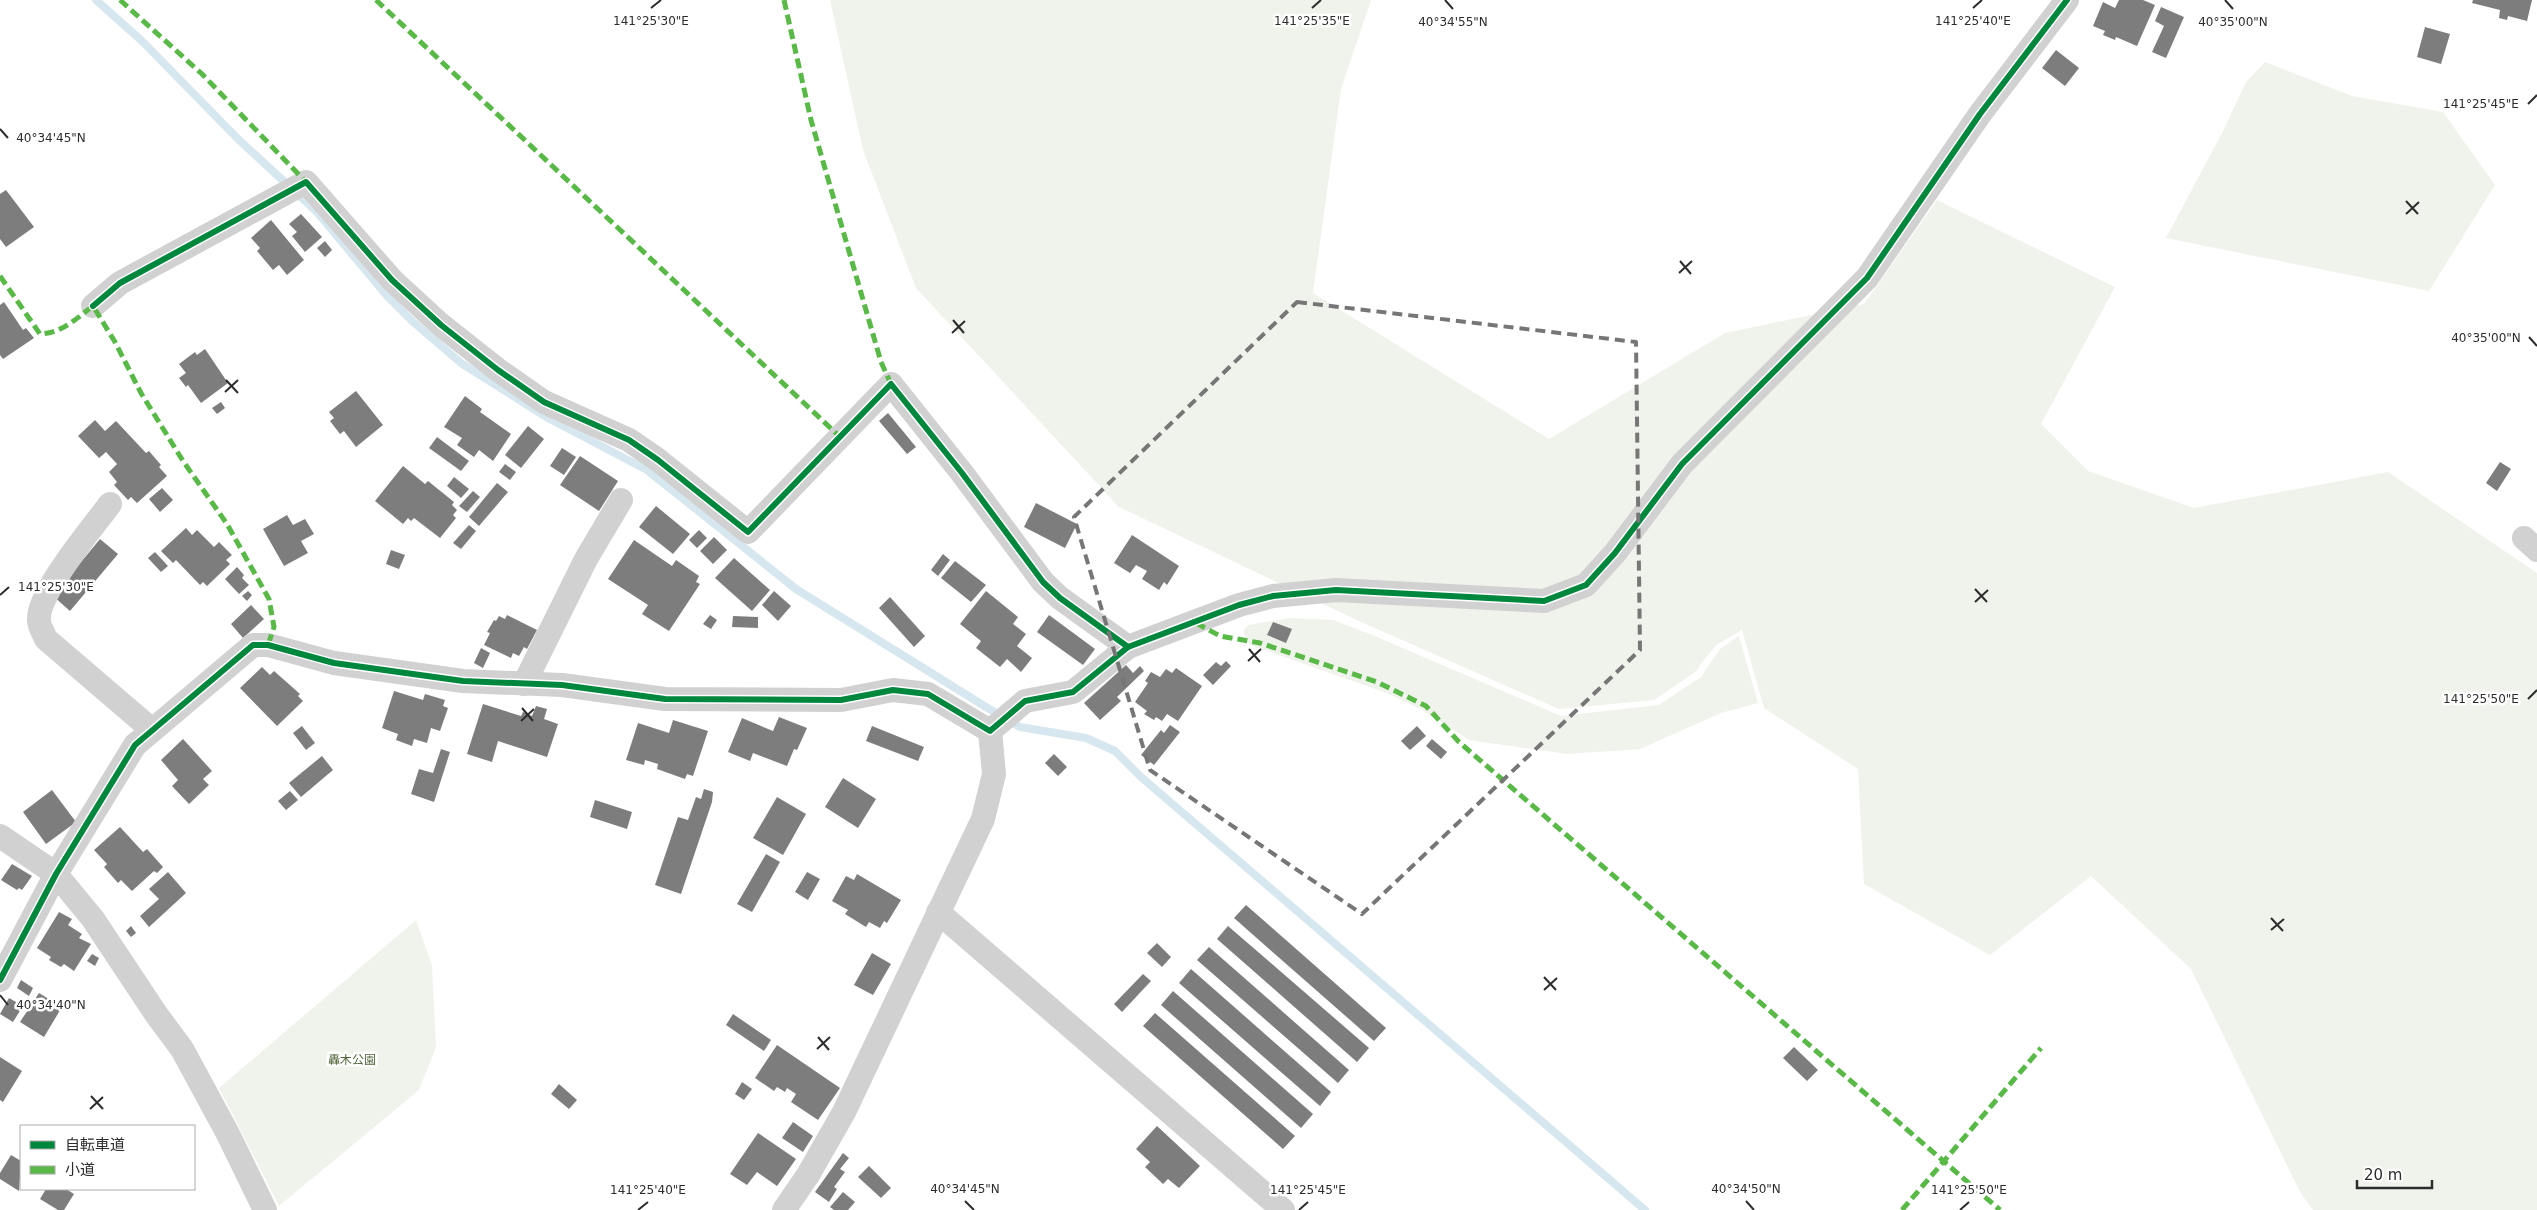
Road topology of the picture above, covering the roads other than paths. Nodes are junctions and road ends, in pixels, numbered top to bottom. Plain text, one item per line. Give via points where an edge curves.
1 (2067, 0) edge
2 (93, 306) dead end
3 (620, 500) dead end
4 (110, 504) dead end
5 (1128, 647) junction
6 (524, 684) junction
7 (152, 729) junction
8 (990, 732) junction
9 (0, 836) edge
10 (56, 874) junction
11 (938, 912) junction
12 (0, 980) edge
13 (265, 1210) edge
14 (784, 1210) edge
15 (1283, 1210) edge

1 - 5 street via 1980,114 1867,278 1682,464 1615,553 1586,585 1544,601 1336,590 1273,596 1239,605
2 - 5 street via 120,284 306,182 392,280 462,342 544,402 629,440 748,532 891,384 1043,582
3 - 6 street via 586,559
4 - 7 street via 57,577 44,599 39,620 46,639
5 - 8 street via 1073,692 1025,701
6 - 7 street via 463,681 396,672 334,663 268,645 253,645
6 - 8 street via 562,685 665,699 842,700 893,690 928,694
7 - 10 street via 135,744
8 - 11 street via 994,774 983,819
9 - 10 street
10 - 12 street
10 - 13 street via 93,919 182,1048
11 - 14 street via 844,1112
11 - 15 street

